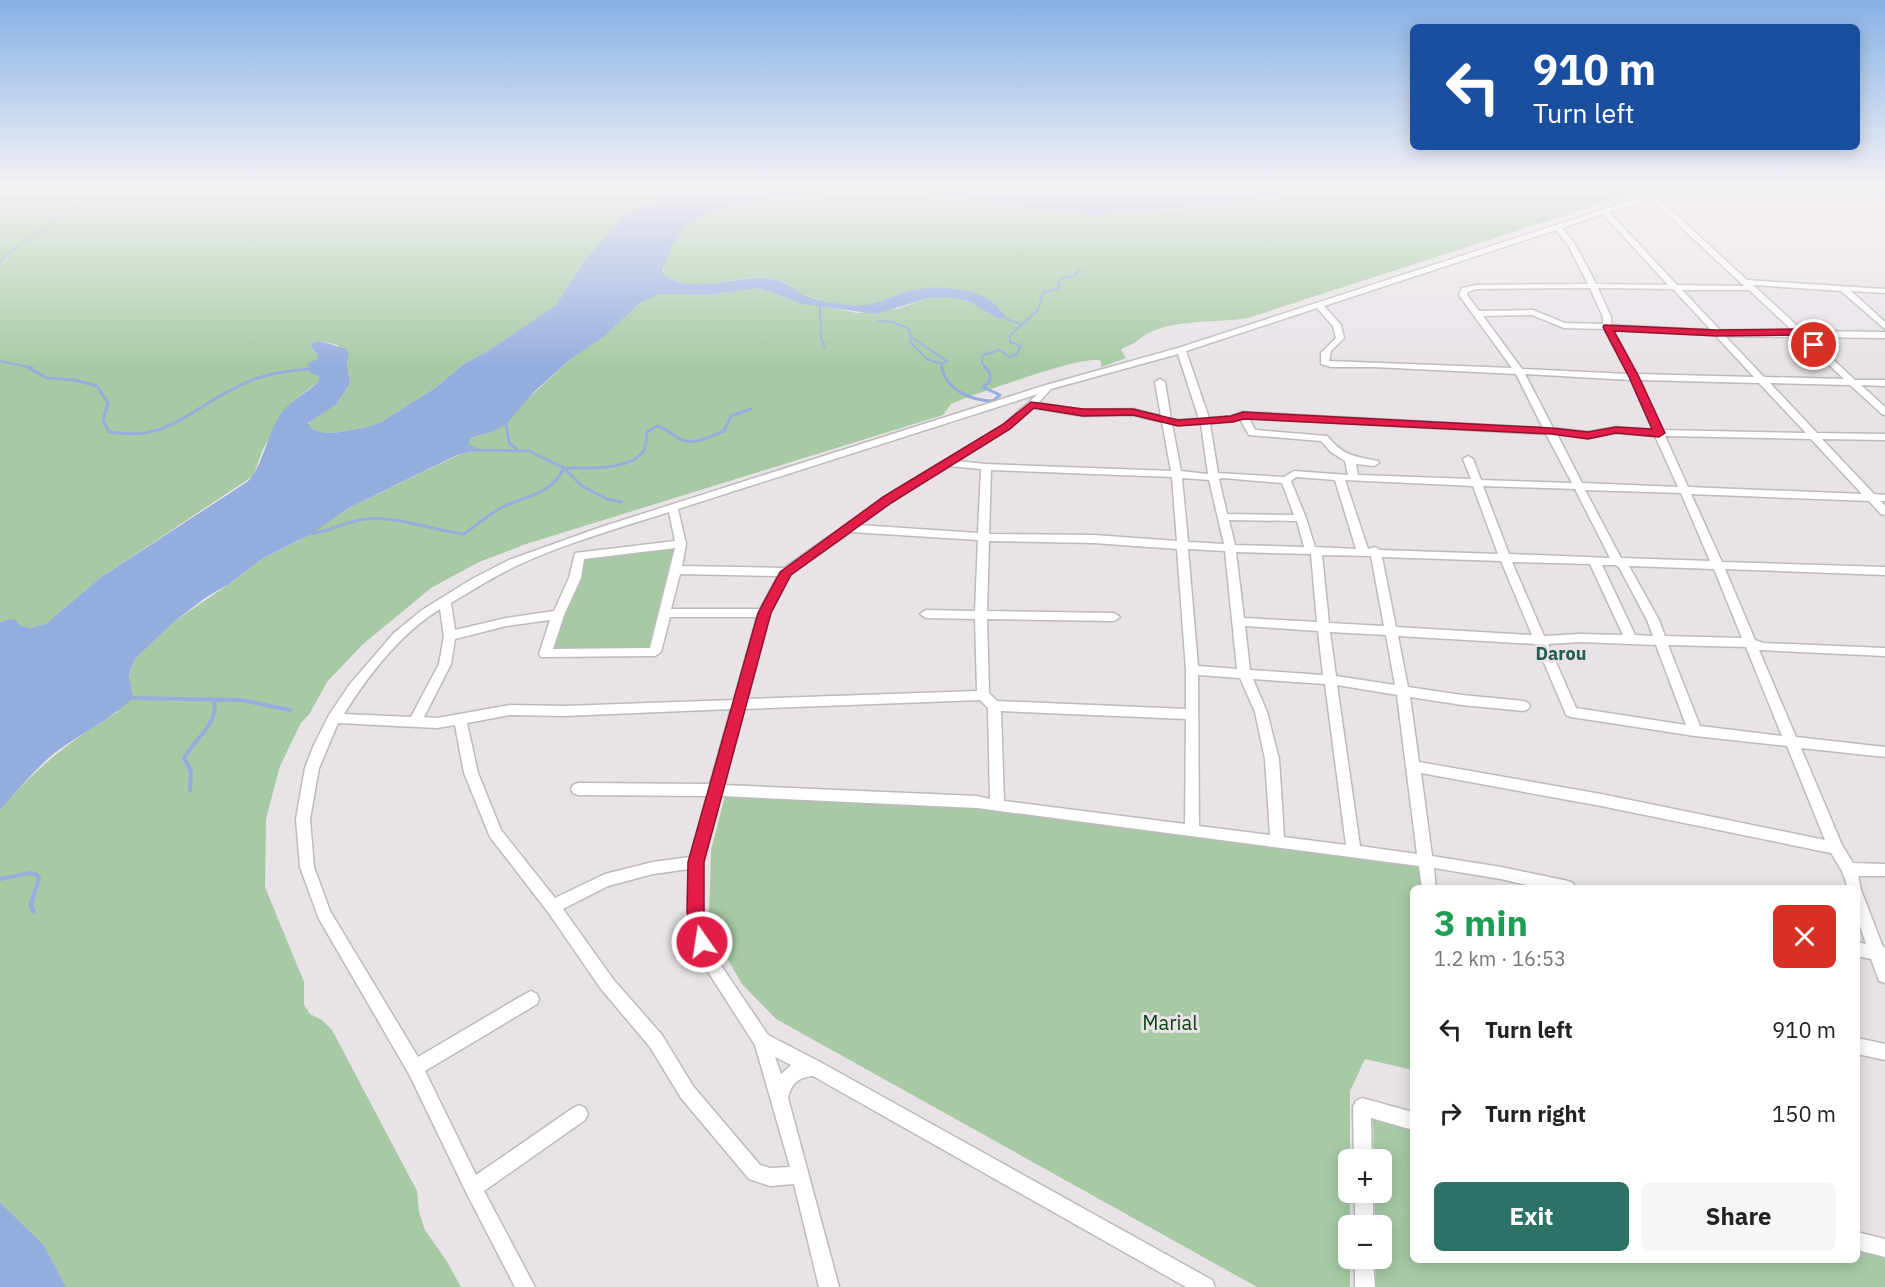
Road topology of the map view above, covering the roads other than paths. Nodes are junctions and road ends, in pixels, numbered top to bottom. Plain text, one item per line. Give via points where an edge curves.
1 (1492, 248) edge
2 (1573, 248) edge
3 (1639, 248) edge
4 (1708, 248) edge
5 (1748, 285) junction
6 (1593, 286) junction
7 (1675, 287) junction
8 (1844, 290) junction
9 (1885, 291) edge
10 (1318, 304) junction
11 (1477, 314) junction
12 (1885, 326) edge
13 (1607, 327) junction
14 (1801, 332) junction
15 (1717, 333) junction
16 (1885, 335) edge
17 (1181, 350) junction
18 (1519, 371) junction
19 (1634, 377) junction
20 (1761, 380) junction
21 (1160, 382) dead end
22 (1853, 382) junction
23 (1885, 383) edge
24 (1050, 387) junction
25 (1031, 405) junction
26 (1885, 412) edge
27 (1243, 415) junction
28 (1168, 422) junction
29 (1205, 422) junction
30 (1551, 431) junction
31 (1659, 433) junction
32 (1814, 435) junction
33 (1885, 437) edge
34 (1468, 459) dead end
35 (1350, 461) junction
36 (1374, 463) dead end
37 (945, 464) junction
38 (986, 467) junction
39 (1177, 476) junction
40 (1213, 476) junction
41 (1339, 477) junction
42 (1354, 478) junction
43 (1286, 480) junction
44 (1477, 483) junction
45 (1579, 488) junction
46 (1685, 492) junction
47 (1872, 498) junction
48 (1885, 498) edge
49 (673, 508) junction
50 (1885, 512) edge
51 (1223, 517) junction
52 (1301, 518) junction
53 (847, 528) junction
54 (982, 537) junction
55 (681, 544) junction
56 (1182, 546) junction
57 (1230, 547) junction
58 (1313, 550) junction
59 (1369, 551) junction
60 (1504, 557) junction
61 (1594, 560) junction
62 (1617, 561) junction
63 (1718, 566) junction
64 (676, 570) junction
65 (786, 572) junction
66 (1884, 572) edge
67 (445, 601) junction
68 (664, 613) junction
69 (764, 613) junction
70 (926, 614) dead end
71 (558, 615) junction
72 (981, 615) junction
73 (1114, 617) dead end
74 (1240, 622) junction
75 (1323, 627) junction
76 (1391, 630) junction
77 (450, 636) junction
78 (1541, 640) junction
79 (1632, 640) junction
80 (1663, 642) junction
81 (1751, 643) junction
82 (1885, 652) edge
83 (1192, 670) junction
84 (1244, 672) junction
85 (1332, 680) junction
86 (1403, 692) junction
87 (983, 695) junction
88 (741, 702) junction
89 (994, 706) junction
90 (1524, 706) dead end
91 (1192, 714) junction
92 (334, 718) junction
93 (460, 720) junction
94 (415, 722) junction
95 (1695, 731) junction
96 (1793, 742) junction
97 (1885, 752) edge
98 (1415, 767) junction
99 (578, 789) dead end
100 (717, 790) junction
101 (997, 806) junction
102 (1192, 830) junction
103 (1277, 842) junction
104 (1836, 848) junction
105 (1354, 852) junction
106 (1426, 861) junction
107 (696, 862) junction
108 (1849, 869) junction
109 (1885, 870) edge
110 (1429, 885) edge
111 (1555, 885) edge
112 (1854, 885) edge
113 (1860, 903) edge
114 (554, 907) junction
115 (1860, 950) edge
116 (1880, 954) edge
117 (1885, 976) edge
118 (531, 999) dead end
119 (762, 1041) junction
120 (1860, 1047) edge
121 (1885, 1052) edge
122 (415, 1068) junction
123 (816, 1069) junction
124 (780, 1099) junction
125 (579, 1114) dead end
126 (1410, 1120) edge
127 (1363, 1149) edge
128 (800, 1174) junction
129 (473, 1188) junction
130 (1860, 1242) edge
131 (1885, 1248) edge
132 (1364, 1269) edge
133 (525, 1287) edge
134 (829, 1287) edge
135 (1205, 1287) edge
136 (1365, 1287) edge

1 - 10 street
2 - 6 street
3 - 7 street
4 - 5 street
5 - 7 street
5 - 8 street
5 - 14 street
6 - 7 street
6 - 11 street via 1465,290 1463,295
6 - 13 street via 1607,317
7 - 15 street
8 - 9 street
8 - 12 street
10 - 17 street
10 - 18 street via 1337,326 1340,338 1328,346 1326,364
11 - 13 street via 1533,312 1564,325
11 - 18 street
13 - 15 street
13 - 19 street
14 - 15 street
14 - 16 street
14 - 22 street
15 - 20 street
17 - 24 street
17 - 29 street
18 - 19 street
18 - 30 street
19 - 20 street
19 - 31 street
20 - 22 street
20 - 32 street
21 - 28 street
22 - 23 street
22 - 26 street
24 - 25 street
24 - 49 street
25 - 28 street via 1083,412 1133,412
25 - 37 street via 1000,430
27 - 29 street
27 - 30 street
27 - 35 street via 1252,433 1324,438 1331,449
28 - 29 street
28 - 39 street
29 - 40 street
30 - 31 street via 1588,435 1616,430
30 - 45 street
31 - 32 street
31 - 46 street
32 - 33 street
32 - 47 street
34 - 44 street
35 - 36 street
35 - 42 street
37 - 38 street
37 - 53 street
38 - 39 street via 1136,471
38 - 54 street
39 - 40 street
39 - 56 street
40 - 43 street
40 - 51 street
41 - 42 street
41 - 43 street via 1294,474
41 - 59 street
42 - 44 street
43 - 52 street
44 - 45 street
44 - 60 street
45 - 46 street
45 - 62 street
46 - 47 street
46 - 63 street
47 - 48 street
47 - 50 street
49 - 55 street
49 - 67 street via 513,563
51 - 52 street
51 - 57 street
52 - 58 street
53 - 54 street
53 - 65 street
54 - 56 street via 1094,539
54 - 72 street
55 - 64 street
55 - 71 street via 579,556 575,578
56 - 57 street
56 - 83 street
57 - 58 street
57 - 74 street
58 - 59 street
58 - 75 street
59 - 60 street
59 - 76 street
60 - 61 street
60 - 78 street
61 - 62 street
61 - 79 street
62 - 63 street
62 - 80 street via 1623,565
63 - 66 street
63 - 81 street
64 - 65 street
64 - 68 street
65 - 69 street
67 - 77 street
67 - 92 street via 384,651
68 - 69 street
68 - 71 street via 655,652 545,654
69 - 88 street
70 - 72 street
71 - 77 street via 506,622
72 - 73 street
72 - 87 street
74 - 75 street
74 - 84 street
75 - 76 street
75 - 85 street
76 - 78 street
76 - 86 street
77 - 94 street via 444,664
78 - 79 street
78 - 95 street via 1571,712
79 - 80 street
80 - 81 street
80 - 95 street
81 - 82 street via 1764,647
81 - 96 street
83 - 84 street
83 - 91 street
84 - 85 street
84 - 103 street via 1261,712 1272,759
85 - 86 street
85 - 105 street
86 - 90 street
86 - 98 street
87 - 88 street
87 - 89 street
88 - 93 street via 510,710
88 - 100 street
89 - 91 street
89 - 101 street
91 - 102 street
92 - 94 street
92 - 122 street via 312,768 307,792 303,819 307,867 324,914
93 - 94 street
93 - 114 street via 471,773 495,833
95 - 96 street
96 - 97 street
96 - 104 street
98 - 104 street
98 - 106 street
99 - 100 street
100 - 101 street via 930,798
100 - 107 street
101 - 102 street
102 - 103 street
103 - 105 street
104 - 108 street
105 - 106 street
106 - 110 street
106 - 111 street
107 - 114 street via 605,880
107 - 119 street via 695,912 709,961
108 - 109 street
108 - 112 street
113 - 116 street
114 - 128 street via 607,984 656,1041 687,1092 755,1173 770,1178
115 - 116 street
116 - 117 street
118 - 122 street
119 - 123 street
119 - 124 street
120 - 121 street
122 - 129 street
123 - 124 street via 796,1071 786,1078
123 - 135 street
124 - 128 street
125 - 129 street
126 - 127 street via 1362,1107
128 - 134 street
129 - 133 street
130 - 131 street
132 - 136 street

